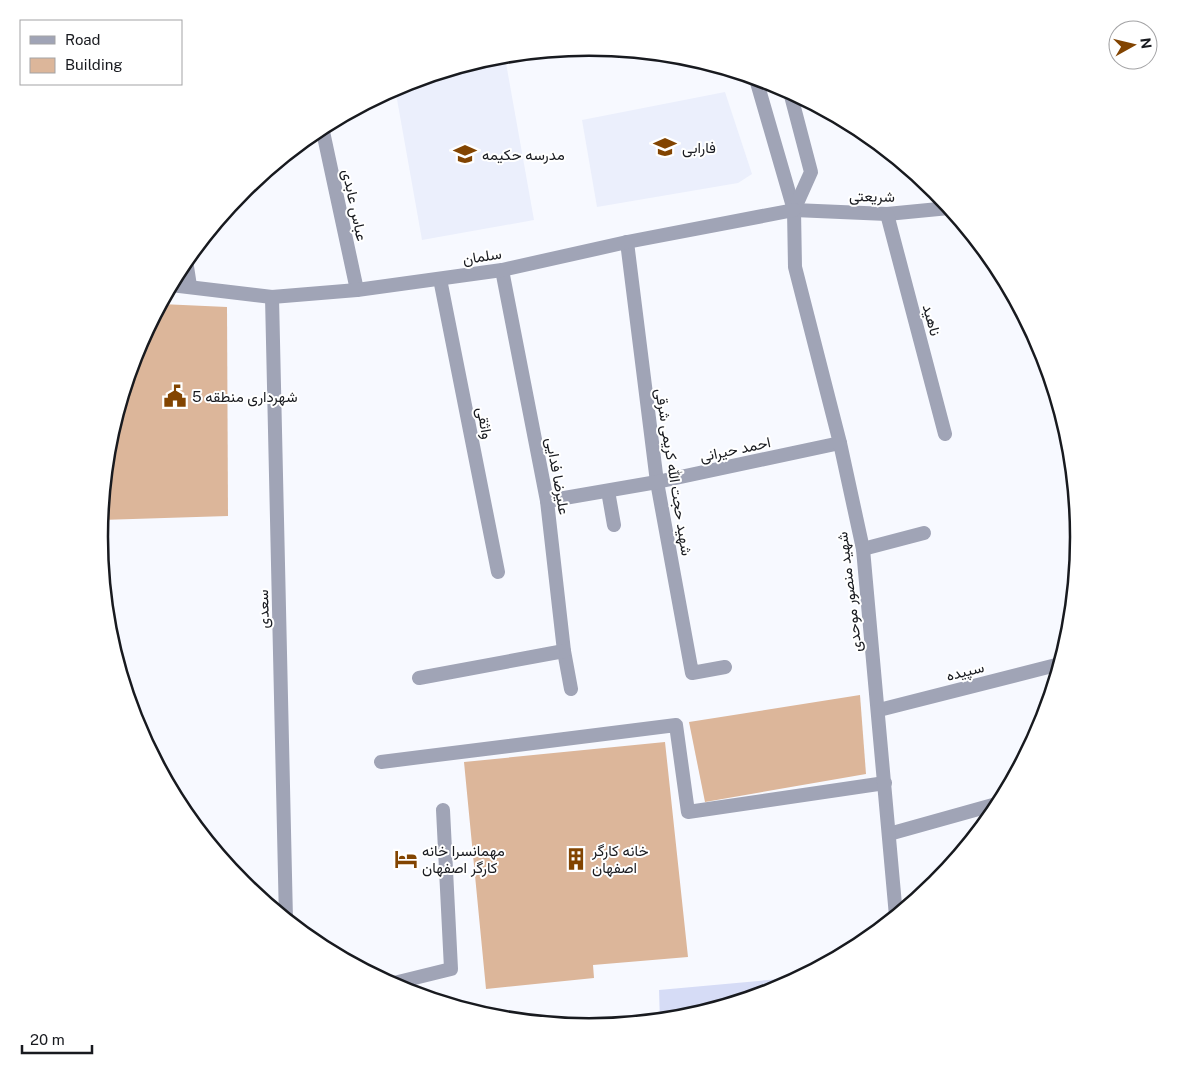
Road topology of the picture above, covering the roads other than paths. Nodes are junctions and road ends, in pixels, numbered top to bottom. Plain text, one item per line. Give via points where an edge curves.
1 (758, 87) edge
2 (793, 102) edge
3 (324, 136) edge
4 (940, 209) edge
5 (794, 210) junction
6 (887, 214) junction
7 (627, 242) junction
8 (502, 270) junction
9 (188, 272) edge
10 (440, 279) junction
11 (180, 285) edge
12 (190, 286) junction
13 (357, 290) junction
14 (272, 297) junction
15 (945, 434) dead end
16 (840, 443) junction
17 (657, 482) junction
18 (608, 491) junction
19 (547, 500) junction
20 (614, 525) dead end
21 (924, 533) dead end
22 (863, 549) junction
23 (498, 572) dead end
24 (564, 651) junction
25 (1053, 666) edge
26 (726, 667) dead end
27 (419, 678) dead end
28 (571, 689) dead end
29 (878, 710) junction
30 (381, 762) dead end
31 (885, 783) junction
32 (988, 806) edge
33 (443, 810) dead end
34 (889, 834) junction
35 (895, 908) edge
36 (286, 910) edge
37 (403, 981) edge

1 - 5 street, شهید منصور موحدی
2 - 5 street, شهید منصور موحدی via 811,172
3 - 13 street, عباس عابدی
4 - 6 street, شریعتی
5 - 6 street, شریعتی
5 - 7 street, سلمان
5 - 16 street, شهید منصور موحدی via 795,267
6 - 15 street, ناهید
7 - 8 street, سلمان
7 - 17 street, شهید حجت الله کریمی شرقی
8 - 10 street, سلمان
8 - 19 street, علیرضا فدایی
9 - 12 street
10 - 13 street, سلمان
10 - 23 street, واثقی
11 - 12 street, سلمان
12 - 14 street, سلمان
13 - 14 street, سلمان
14 - 36 street, سعدی
16 - 17 street, احمد حیرانی
16 - 22 street, شهید منصور موحدی
17 - 18 street, احمد حیرانی
17 - 26 street, شهید حجت الله کریمی شرقی via 692,673
18 - 19 street, احمد حیرانی
18 - 20 street
19 - 24 street, علیرضا فدایی
21 - 22 street
22 - 29 street, شهید منصور موحدی
24 - 27 street
24 - 28 street, علیرضا فدایی
25 - 29 street, سپیده
29 - 31 street, شهید منصور موحدی
30 - 31 street via 676,725 688,812
31 - 34 street, شهید منصور موحدی
32 - 34 street
33 - 37 street via 452,969
34 - 35 street, شهید منصور موحدی

